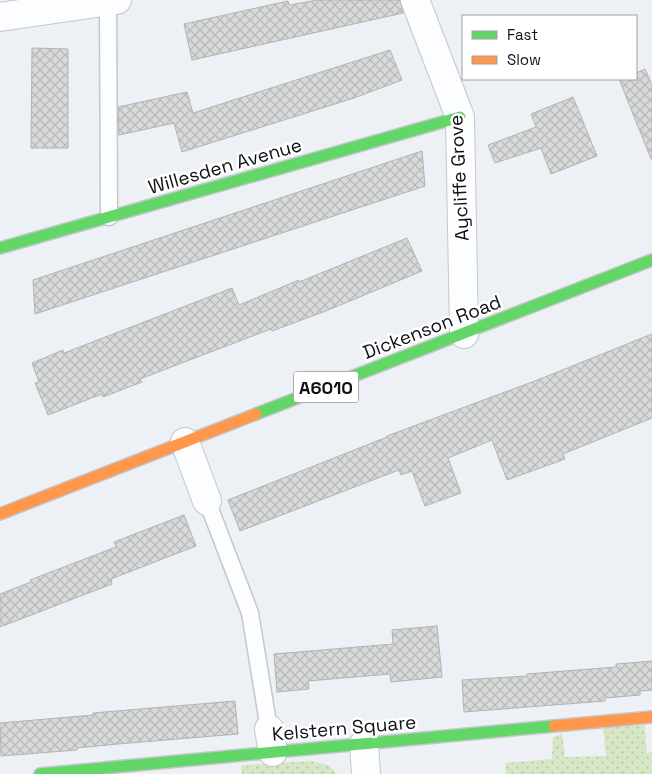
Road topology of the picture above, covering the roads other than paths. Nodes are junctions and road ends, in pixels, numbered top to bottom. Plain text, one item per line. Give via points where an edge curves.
1 (415, 0) edge
2 (112, 1) edge
3 (0, 18) edge
4 (460, 117) junction
5 (109, 217) junction
6 (0, 248) edge
7 (652, 260) edge
8 (464, 334) junction
9 (185, 442) junction
10 (208, 501) joint
11 (0, 514) edge
12 (652, 717) edge
13 (271, 741) junction
14 (364, 744) junction
15 (40, 774) edge
16 (366, 774) edge

1 - 4 street, Aycliffe Grove
2 - 3 street
2 - 5 lane
4 - 5 main road, Willesden Avenue
4 - 8 street, Aycliffe Grove
5 - 6 main road, Willesden Avenue
7 - 8 main road, Dickenson Road / A6010
8 - 9 main road, Dickenson Road / A6010
9 - 10 street
9 - 11 main road, Dickenson Road / A6010
10 - 13 lane via 250,613
12 - 14 main road, Kelstern Square
13 - 14 main road, Kelstern Square
13 - 15 main road, Kelstern Square
14 - 16 street

